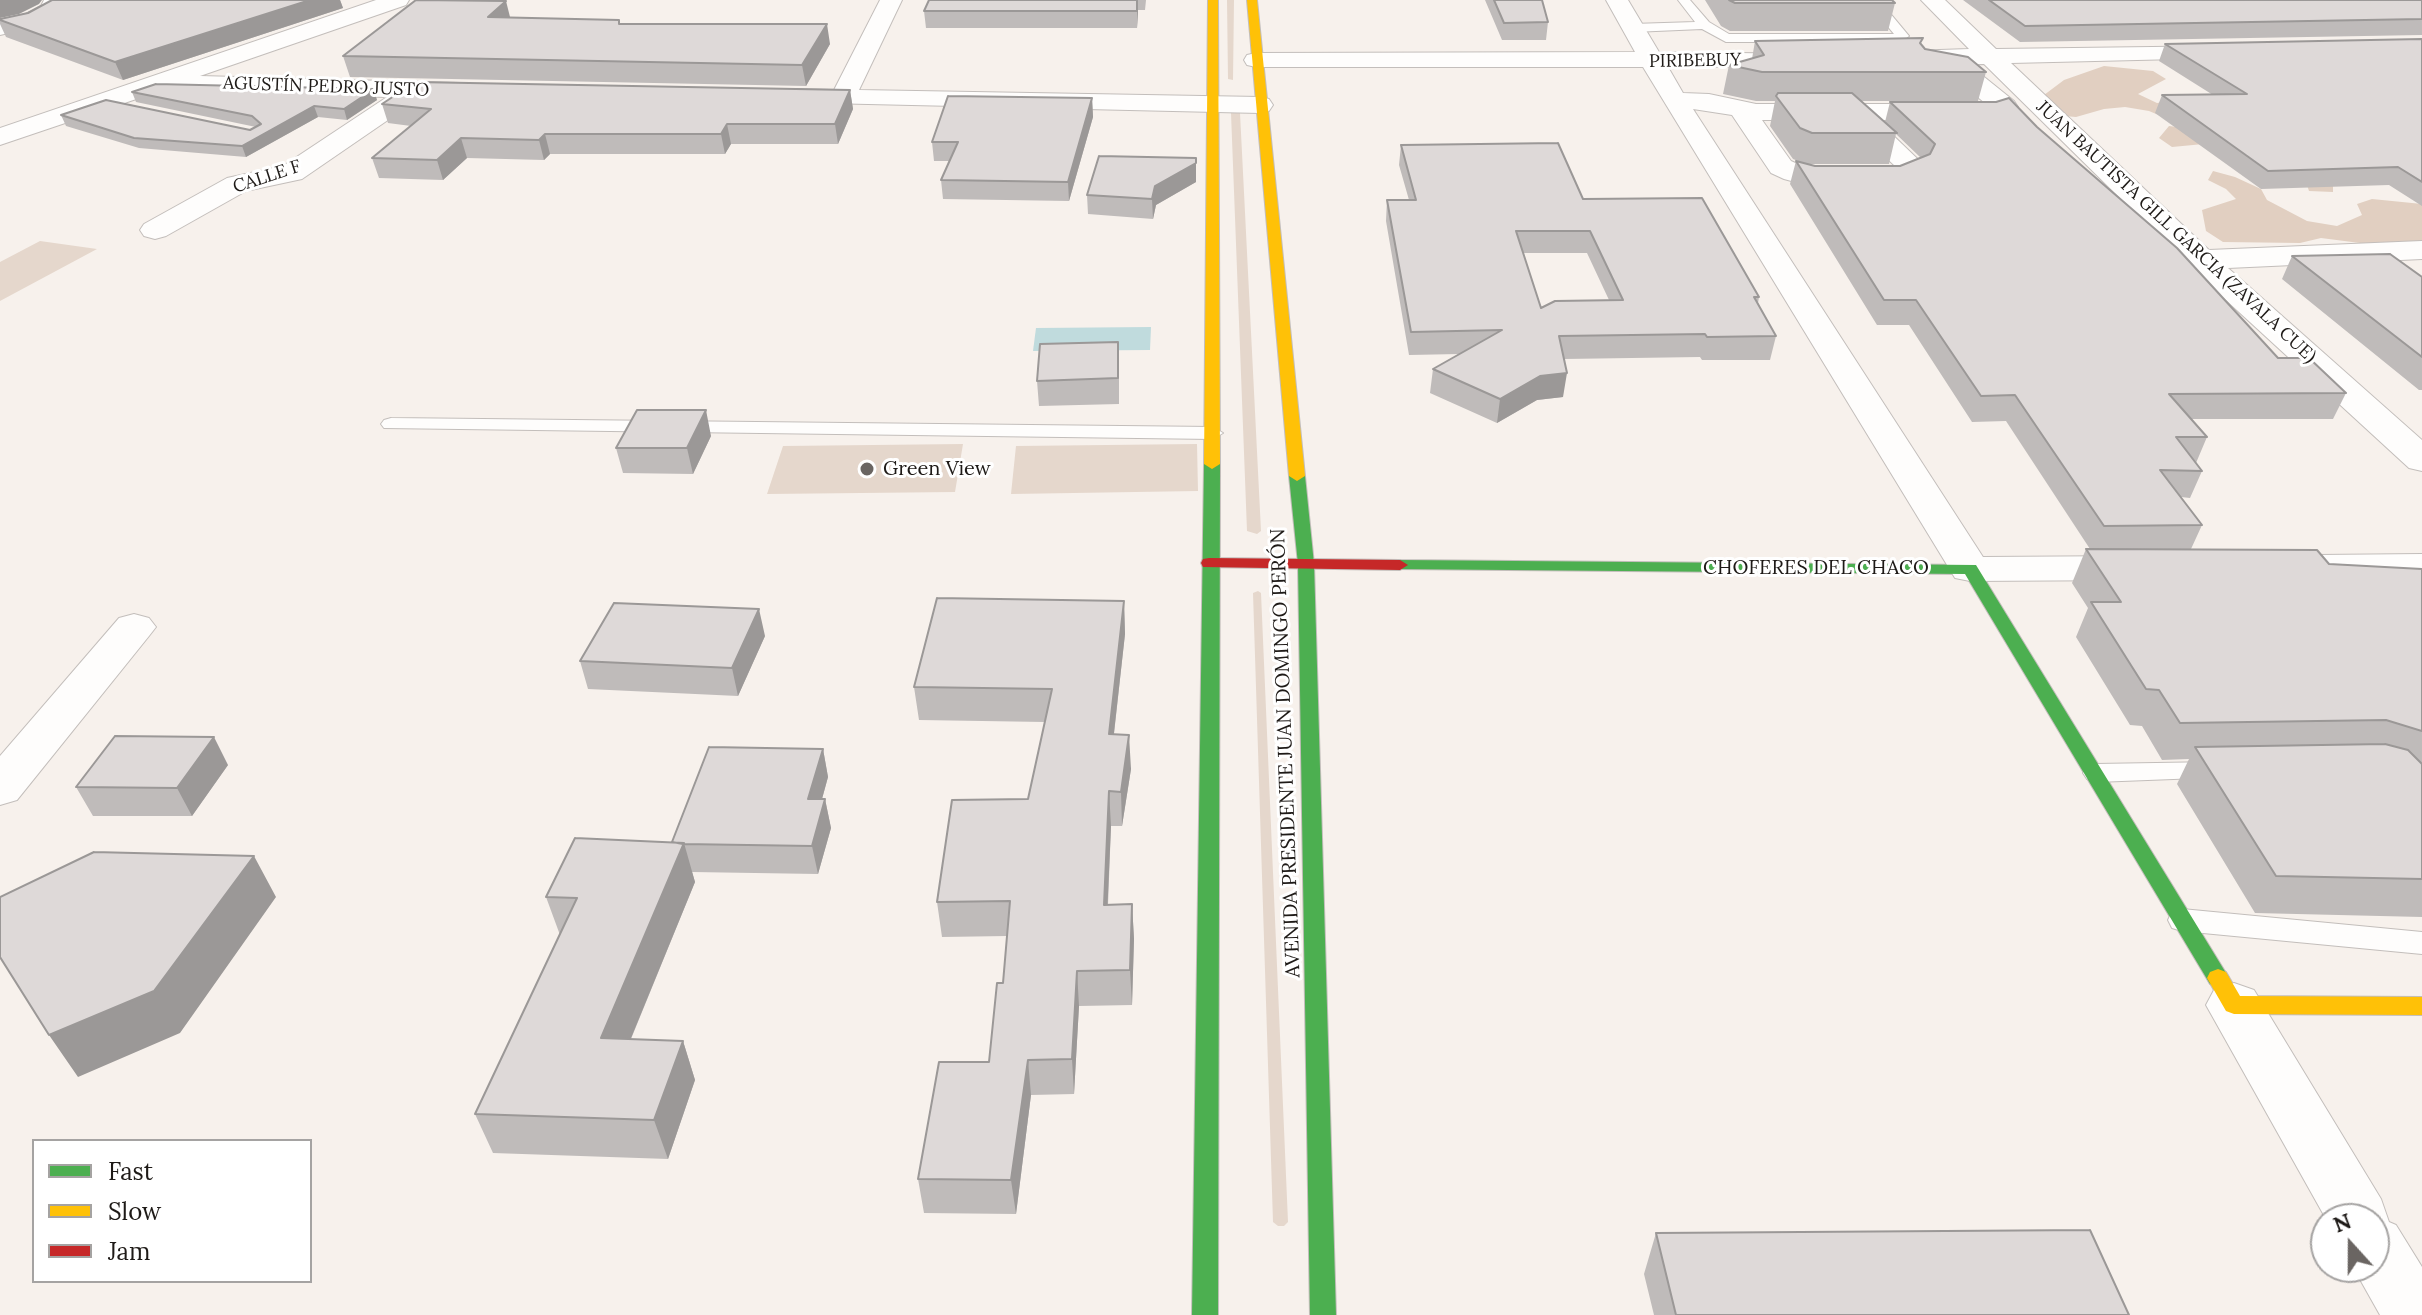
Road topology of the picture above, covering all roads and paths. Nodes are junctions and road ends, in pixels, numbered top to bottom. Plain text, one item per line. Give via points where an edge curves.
1 (55, 0) edge
2 (398, 0) edge
3 (891, 0) edge
4 (1213, 0) edge
5 (1252, 0) edge
6 (1617, 0) edge
7 (1684, 0) edge
8 (1872, 0) edge
9 (1932, 0) edge
10 (1704, 25) junction
11 (0, 28) edge
12 (1633, 28) junction
13 (2247, 50) edge
14 (1992, 57) junction
15 (1256, 60) junction
16 (1821, 70) edge
17 (1882, 70) edge
18 (160, 83) junction
19 (1682, 87) junction
20 (414, 90) junction
21 (493, 92) edge
22 (764, 96) edge
23 (843, 97) junction
24 (1211, 105) junction
25 (1260, 105) junction
26 (1743, 111) junction
27 (1854, 113) junction
28 (0, 137) edge
29 (155, 230) dead end
30 (2422, 250) edge
31 (2201, 260) junction
32 (391, 424) dead end
33 (1213, 433) junction
34 (2422, 460) edge
35 (1209, 563) junction
36 (1306, 564) junction
37 (2422, 566) edge
38 (2282, 567) edge
39 (2172, 568) edge
40 (1970, 569) junction
41 (134, 627) dead end
42 (2238, 770) edge
43 (2096, 773) junction
44 (0, 788) edge
45 (2182, 920) junction
46 (2422, 943) edge
47 (2234, 1005) junction
48 (2422, 1006) edge
49 (2350, 1203) edge
50 (2390, 1272) edge
51 (1205, 1315) edge
52 (1323, 1315) edge
53 (2415, 1315) edge

1 - 11 street via 50,10 27,22
2 - 18 street
3 - 23 street
4 - 24 main road
5 - 15 main road, AVENIDA PRESIDENTE JUAN DOMINGO PERÓN
6 - 12 street
7 - 10 lane
8 - 10 lane via 1901,38 1726,38
9 - 14 street, JUAN BAUTISTA GILL GARCIA (ZAVALA CUE)
10 - 12 lane
12 - 19 street
13 - 14 street, PIRIBEBUY
14 - 19 street, PIRIBEBUY
14 - 31 street, JUAN BAUTISTA GILL GARCIA (ZAVALA CUE)
15 - 19 street, PIRIBEBUY
15 - 25 main road, AVENIDA PRESIDENTE JUAN DOMINGO PERÓN
16 - 19 street via 1714,70
17 - 27 street via 1969,77 2005,107 1990,112
18 - 20 street, AGUSTÍN PEDRO JUSTO
18 - 28 street via 113,106
19 - 26 street
19 - 40 street
20 - 21 street, AGUSTÍN PEDRO JUSTO
20 - 29 street, CALLE F via 292,173 237,184
22 - 23 street
23 - 24 street
24 - 25 street
24 - 33 main road
25 - 36 main road, AVENIDA PRESIDENTE JUAN DOMINGO PERÓN
26 - 27 street
26 - 27 street via 1781,167 1794,173 1878,178 1913,168
30 - 31 street
31 - 34 street, JUAN BAUTISTA GILL GARCIA (ZAVALA CUE)
32 - 33 lane
33 - 35 main road
35 - 36 main road, CHOFERES DEL CHACO
35 - 51 main road
36 - 40 main road, CHOFERES DEL CHACO
36 - 52 main road, AVENIDA PRESIDENTE JUAN DOMINGO PERÓN
37 - 38 street
39 - 40 street, CHOFERES DEL CHACO
40 - 43 main road
41 - 44 street
42 - 43 lane
43 - 45 main road
45 - 46 lane
45 - 47 main road
47 - 48 main road
47 - 49 street
50 - 53 street

